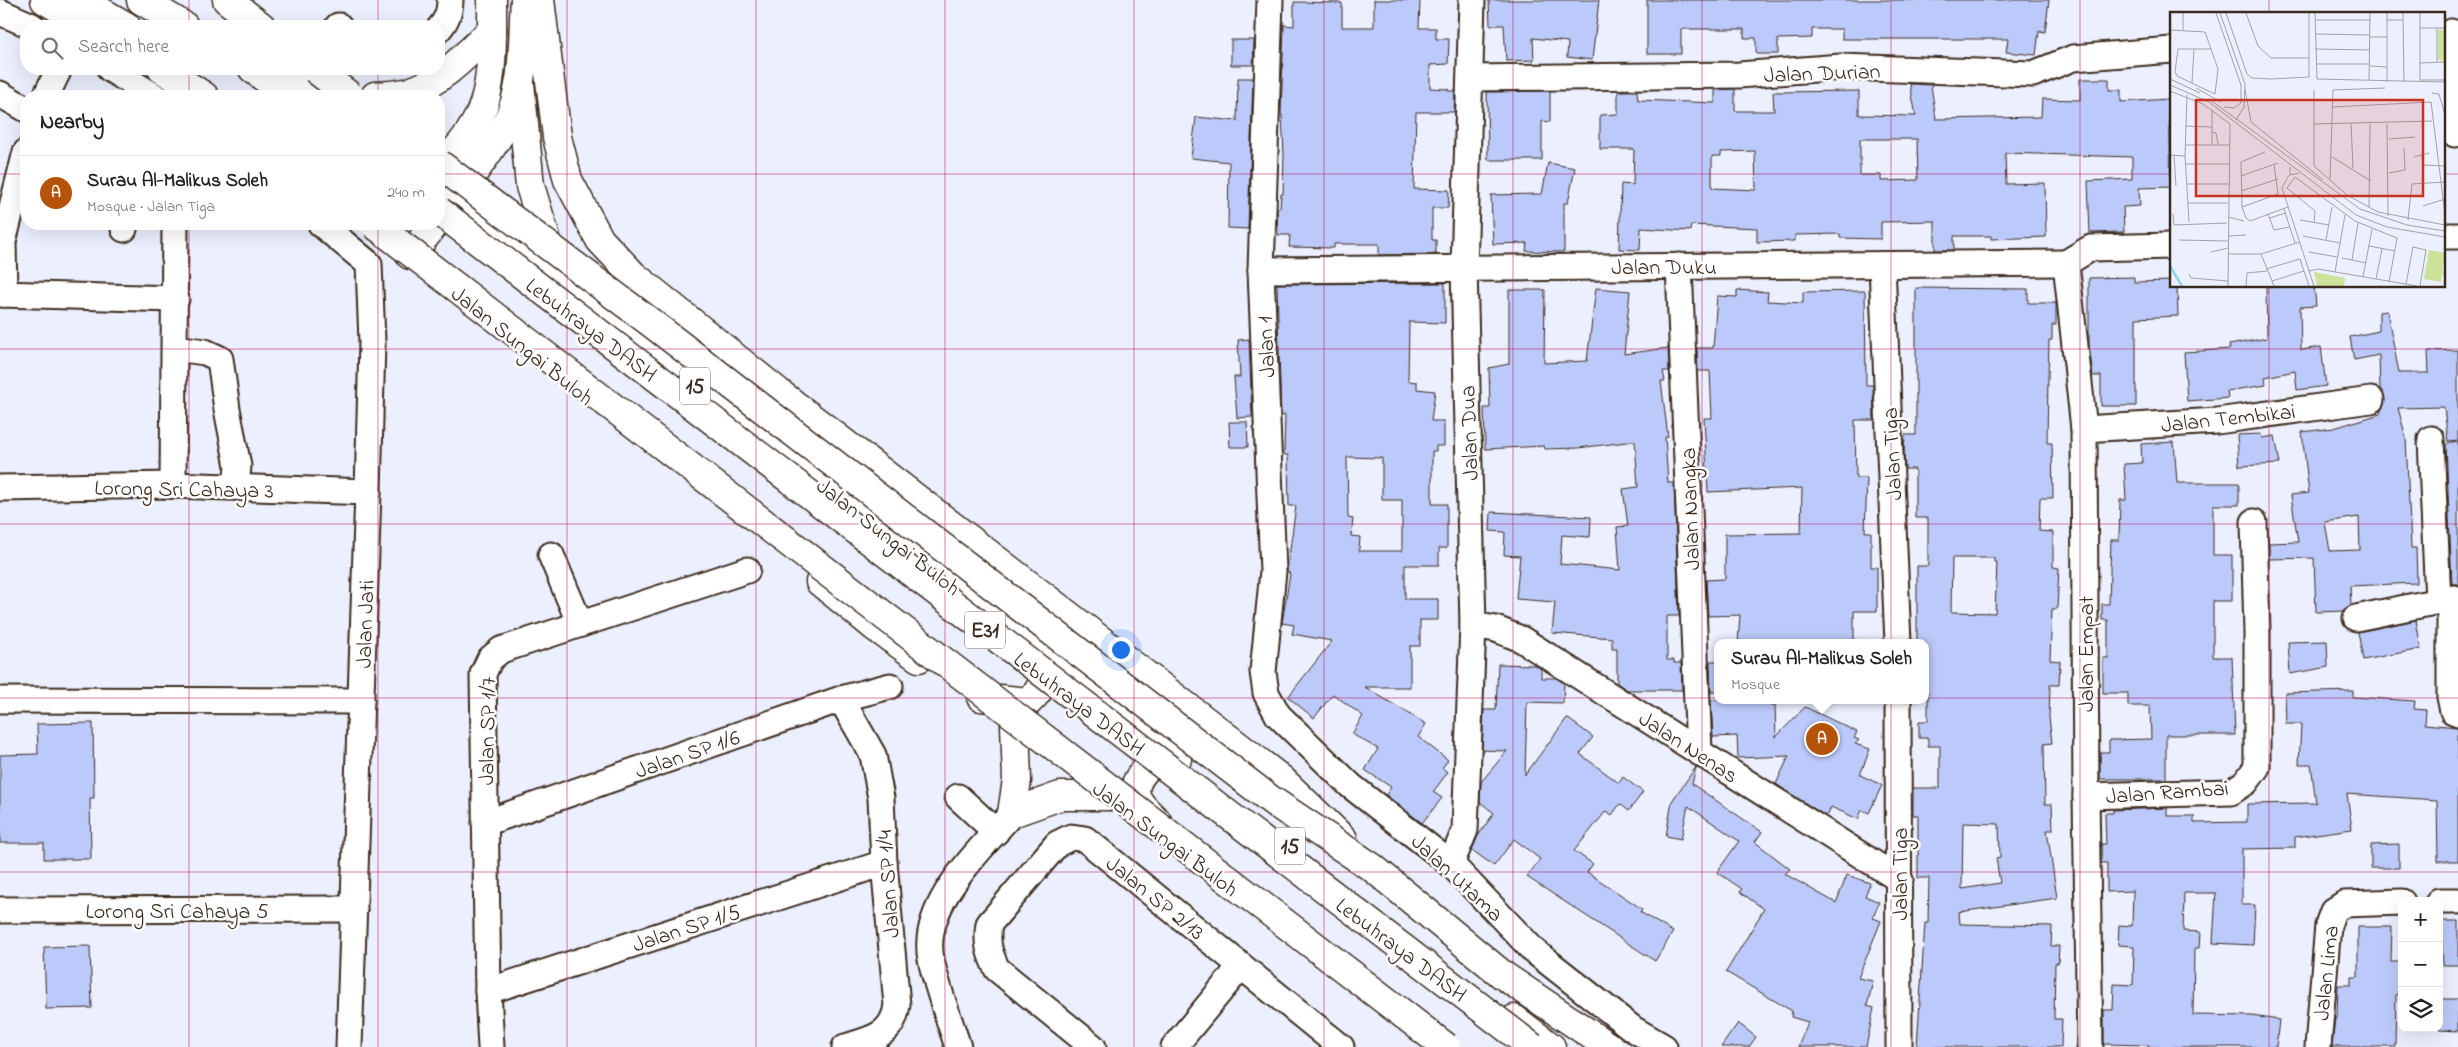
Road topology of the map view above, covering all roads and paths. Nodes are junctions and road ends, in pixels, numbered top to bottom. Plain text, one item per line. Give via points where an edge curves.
1 (45, 0) edge
2 (81, 0) edge
3 (141, 0) edge
4 (152, 0) edge
5 (227, 0) edge
6 (450, 0) edge
7 (492, 0) edge
8 (525, 0) edge
9 (540, 0) edge
10 (1270, 0) edge
11 (1472, 0) edge
12 (0, 12) edge
13 (79, 20) edge
14 (116, 20) edge
15 (174, 20) edge
16 (184, 20) edge
17 (252, 20) edge
18 (20, 21) edge
19 (445, 22) edge
20 (492, 30) junction
21 (2451, 32) edge
22 (2170, 50) edge
23 (445, 72) edge
24 (57, 75) edge
25 (120, 75) edge
26 (171, 75) edge
27 (190, 75) edge
28 (260, 75) edge
29 (267, 75) edge
30 (289, 75) edge
31 (323, 75) edge
32 (442, 75) edge
33 (1470, 78) junction
34 (520, 83) junction
35 (49, 90) edge
36 (144, 90) edge
37 (195, 90) edge
38 (208, 90) edge
39 (280, 90) edge
40 (289, 90) edge
41 (327, 90) edge
42 (342, 90) edge
43 (415, 90) edge
44 (0, 94) edge
45 (20, 106) edge
46 (2455, 134) dead end
47 (445, 163) edge
48 (445, 168) edge
49 (19, 202) edge
50 (445, 204) edge
51 (445, 213) edge
52 (445, 214) edge
53 (175, 230) edge
54 (328, 230) edge
55 (385, 230) edge
56 (386, 230) edge
57 (427, 230) edge
58 (2170, 246) edge
59 (410, 255) junction
60 (2066, 263) junction
61 (1882, 265) junction
62 (1679, 266) junction
63 (1464, 268) junction
64 (1262, 270) junction
65 (2, 294) edge
66 (176, 299) junction
67 (582, 299) junction
68 (175, 348) junction
69 (2371, 400) dead end
70 (2084, 429) junction
71 (2431, 439) dead end
72 (173, 485) junction
73 (236, 486) junction
74 (0, 488) edge
75 (368, 492) junction
76 (2254, 522) dead end
77 (551, 555) dead end
78 (747, 570) dead end
79 (2448, 600) edge
80 (2356, 618) dead end
81 (580, 624) junction
82 (1473, 625) junction
83 (1898, 639) edge
84 (1029, 644) junction
85 (890, 686) dead end
86 (1266, 692) joint
87 (974, 696) junction
88 (0, 700) edge
89 (841, 700) junction
90 (361, 701) junction
91 (1898, 704) edge
92 (2456, 712) edge
93 (1015, 725) junction
94 (1699, 752) junction
95 (1177, 759) junction
96 (1112, 796) junction
97 (2086, 796) junction
98 (958, 797) dead end
99 (1004, 822) junction
100 (486, 823) junction
101 (1189, 855) junction
102 (884, 863) junction
103 (1451, 864) junction
104 (1373, 868) junction
105 (1900, 880) junction
106 (2443, 901) edge
107 (2458, 901) edge
108 (2398, 902) edge
109 (354, 909) junction
110 (0, 910) edge
111 (1241, 966) junction
112 (488, 991) junction
113 (349, 1047) edge
114 (491, 1047) edge
115 (846, 1047) edge
116 (958, 1047) edge
117 (1092, 1047) edge
118 (1174, 1047) edge
119 (1341, 1047) edge
120 (1441, 1047) edge
121 (1445, 1047) edge
122 (1532, 1047) edge
123 (1551, 1047) edge
124 (1609, 1047) edge
125 (1664, 1047) edge
126 (1899, 1047) edge
127 (2090, 1047) edge
128 (2318, 1047) edge

1 - 13 main road
2 - 14 main road
3 - 15 main road
4 - 16 main road
5 - 17 main road
6 - 19 street
7 - 20 main road
8 - 34 main road
9 - 104 main road, bridge via 556,137 568,180 600,240 626,268 778,392 1281,779
10 - 64 street, Jalan 1
11 - 33 street, Jalan Dua
12 - 18 street
20 - 23 main road
20 - 47 main road via 487,94 480,114 466,138
21 - 46 street
22 - 33 street, Jalan Durian via 2073,58 2032,74 1841,67 1739,76
24 - 35 street
25 - 36 street
26 - 37 main road
27 - 38 main road
28 - 39 main road
29 - 40 main road
30 - 41 main road
31 - 42 main road, bridge
32 - 43 main road
33 - 63 street, Jalan Dua
34 - 50 main road via 508,120 490,150
34 - 67 main road via 530,186 540,225 560,273
44 - 45 street
48 - 104 main road, bridge via 650,322 1271,800
49 - 65 street via 3,242
51 - 67 main road, Jalan Sungai Buloh / 15
52 - 122 main road, Lebuhraya DASH / E31, bridge
53 - 66 street
54 - 75 street, Jalan Jati via 369,264 372,342
55 - 59 main road, Jalan Sungai Buloh
56 - 121 main road, E31, bridge
57 - 59 main road
58 - 60 street via 2091,248
59 - 87 main road, Jalan Sungai Buloh via 875,627
60 - 61 street, Jalan Duku
60 - 70 street, Jalan Empat
61 - 62 street, Jalan Duku
61 - 83 street, Jalan Tiga
62 - 63 street, Jalan Duku
62 - 94 street, Jalan Nangka
63 - 64 street, Jalan Duku
63 - 82 street, Jalan Dua
64 - 86 street, Jalan 1 via 1273,572 1263,672
65 - 66 street
66 - 68 street
67 - 84 main road, Jalan Sungai Buloh / 15
68 - 72 street
68 - 73 street via 205,352 220,359 238,466
69 - 70 street, Jalan Tembikai via 2217,422
70 - 97 street, Jalan Empat
71 - 79 street
72 - 73 street, Lorong Sri Cahaya 3
72 - 74 street, Lorong Sri Cahaya 3
73 - 75 street, Lorong Sri Cahaya 3
75 - 90 street, Jalan Jati
76 - 97 street, Jalan Rambai via 2257,766 2246,782 2231,792
77 - 81 street
78 - 81 street, Jalan SP 1/7
79 - 80 street
79 - 92 street via 2450,697
81 - 100 street, Jalan SP 1/7 via 501,650 490,659 484,674
82 - 94 street, Jalan Nenas via 1496,629 1521,639
82 - 103 street, Jalan Dua via 1465,830
84 - 87 main road via 1044,681 1041,690 1028,702
84 - 95 main road, Jalan Sungai Buloh / 15
85 - 89 street, Jalan SP 1/6
86 - 103 street, Jalan Utama via 1278,715 1351,786
87 - 93 main road, Jalan Sungai Buloh
88 - 90 street
89 - 100 street, Jalan SP 1/6
89 - 102 street, Jalan SP 1/4 via 873,755 881,798
90 - 109 street, Jalan Jati
91 - 105 street, Jalan Tiga
93 - 96 main road, Jalan Sungai Buloh
93 - 99 main road via 1018,780
94 - 105 street, Jalan Nenas
95 - 101 main road via 1160,757 1145,769 1136,785 1137,799
95 - 123 main road, Jalan Sungai Buloh / 15
96 - 99 main road via 1060,796
96 - 101 main road, Jalan Sungai Buloh
97 - 127 street, Jalan Empat
98 - 99 street
99 - 116 street via 949,889 930,929 931,958
100 - 112 street, Jalan SP 1/7
101 - 120 main road, Jalan Sungai Buloh
102 - 112 street, Jalan SP 1/5
102 - 115 street, Jalan SP 1/4 via 896,1014 880,1036
103 - 125 street, Jalan Utama via 1534,951 1633,1029
104 - 124 main road, bridge via 1504,976
105 - 126 street, Jalan Tiga
106 - 107 street
108 - 128 street, Jalan Lima via 2344,904 2333,911 2328,925
109 - 110 street, Lorong Sri Cahaya 5
109 - 113 street, Jalan Jati
111 - 117 street, Jalan SP 2/13 via 1085,839 1071,837 1057,844 989,924 989,953 997,969
111 - 118 street
111 - 119 street, Jalan SP 2/13
112 - 114 street, Jalan SP 1/7

